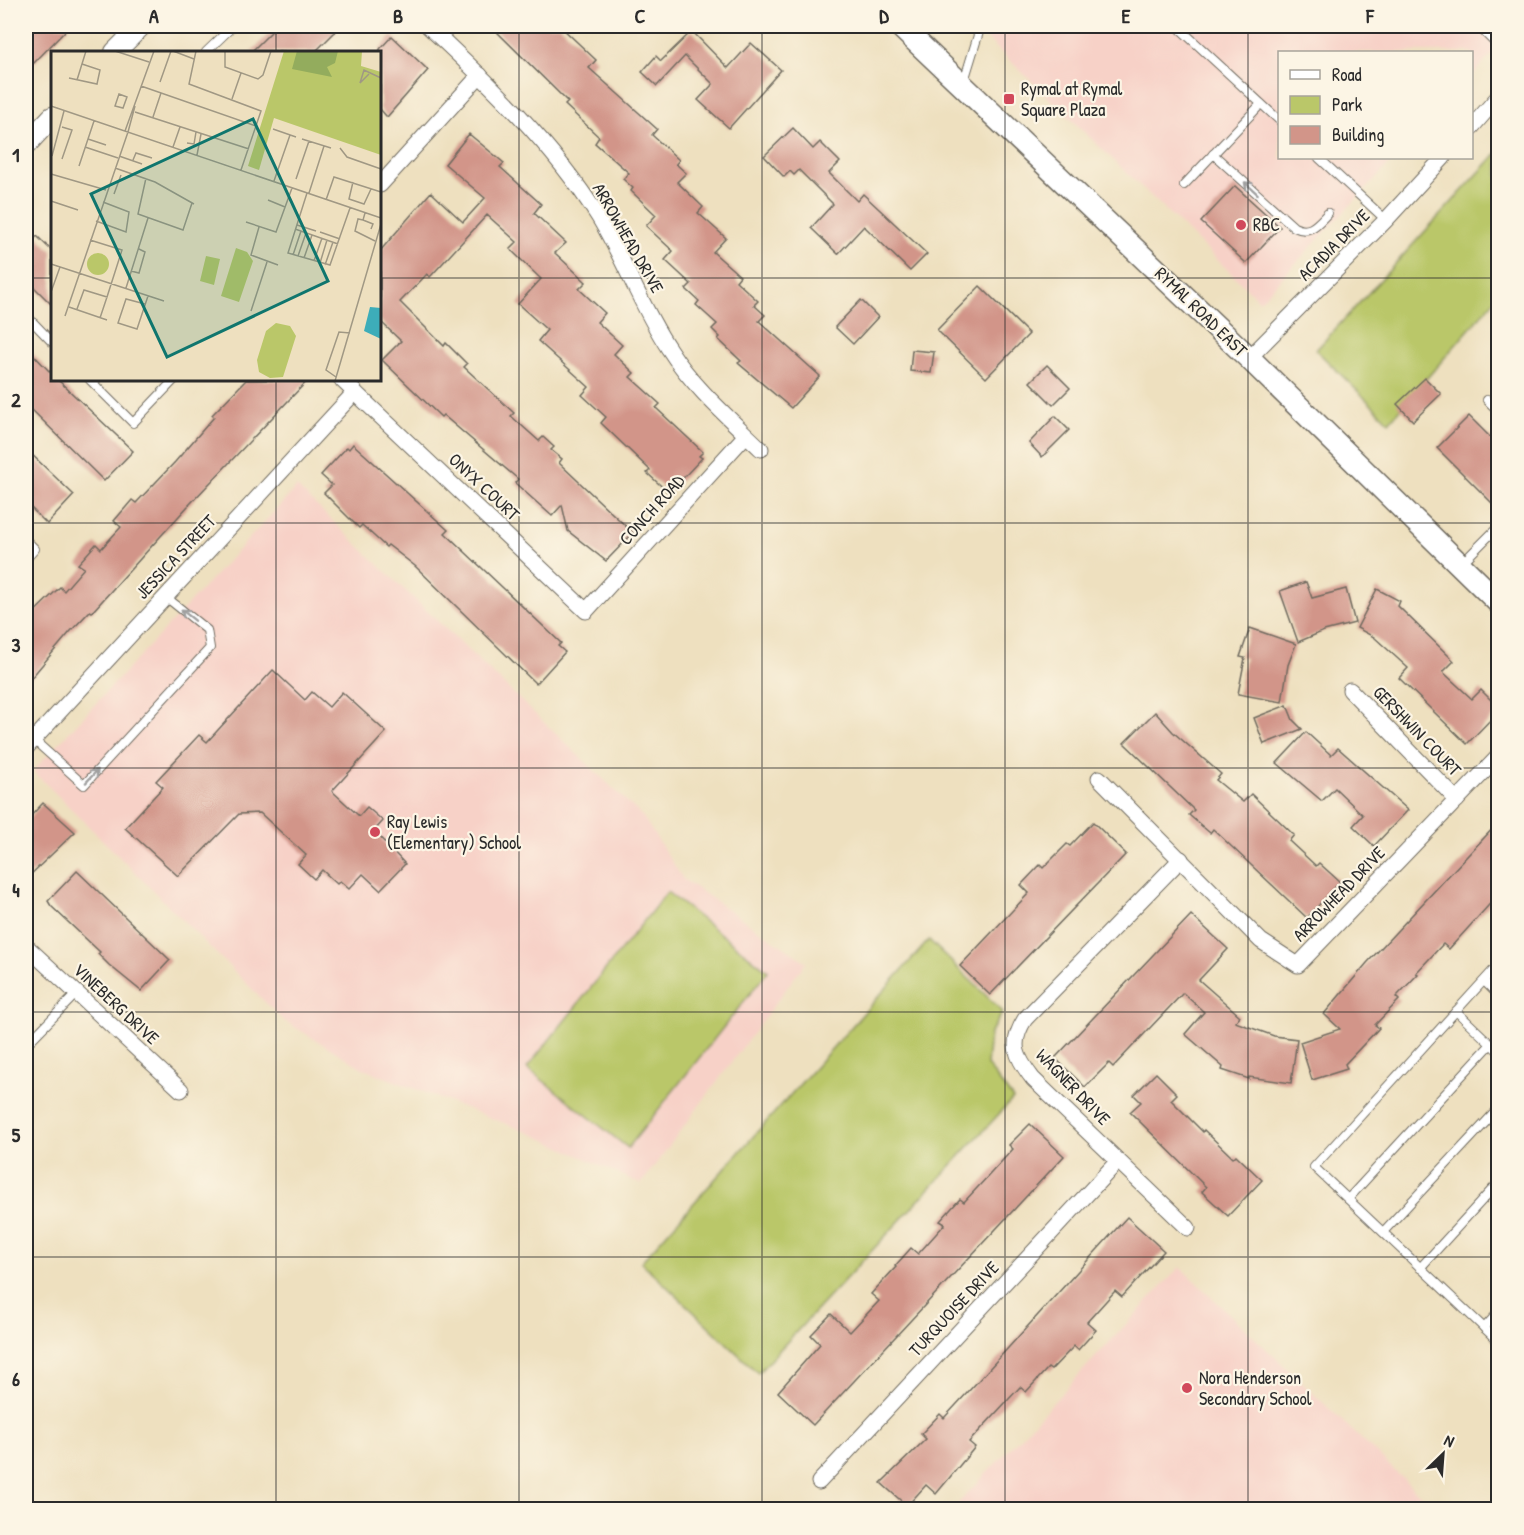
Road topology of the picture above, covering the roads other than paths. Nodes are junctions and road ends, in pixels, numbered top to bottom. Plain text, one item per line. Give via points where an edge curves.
1 (139, 26) edge
2 (233, 26) edge
3 (428, 26) edge
4 (900, 26) edge
5 (984, 26) edge
6 (1177, 26) edge
7 (1478, 26) edge
8 (1498, 45) edge
9 (116, 51) edge
10 (207, 51) edge
11 (480, 75) junction
12 (963, 85) junction
13 (1498, 97) edge
14 (1261, 104) junction
15 (51, 118) edge
16 (1278, 119) edge
17 (1473, 126) edge
18 (26, 145) edge
19 (1213, 154) junction
20 (1320, 159) edge
21 (1442, 159) edge
22 (381, 184) edge
23 (1184, 185) dead end
24 (1328, 213) dead end
25 (1386, 220) junction
26 (26, 315) edge
27 (51, 341) edge
28 (1249, 358) junction
29 (91, 381) edge
30 (173, 381) edge
31 (343, 381) edge
32 (355, 392) junction
33 (1486, 400) dead end
34 (1498, 411) edge
35 (746, 435) junction
36 (761, 449) dead end
37 (1498, 527) edge
38 (26, 540) edge
39 (26, 559) edge
40 (1460, 565) junction
41 (166, 597) junction
42 (1498, 602) edge
43 (586, 611) joint
44 (1350, 690) dead end
45 (29, 744) edge
46 (1498, 758) edge
47 (1099, 778) dead end
48 (1457, 800) junction
49 (1181, 859) junction
50 (26, 946) edge
51 (1498, 965) edge
52 (1484, 981) junction
53 (76, 994) junction
54 (1498, 995) edge
55 (1456, 1011) junction
56 (1491, 1044) junction
57 (26, 1045) edge
58 (1498, 1051) edge
59 (181, 1089) dead end
60 (1498, 1109) edge
61 (1118, 1161) junction
62 (1498, 1184) edge
63 (1347, 1199) junction
64 (1188, 1228) dead end
65 (1383, 1232) junction
66 (1420, 1268) junction
67 (1498, 1313) edge
68 (1484, 1328) junction
69 (1498, 1341) edge
70 (819, 1482) dead end

1 - 9 street
2 - 10 lane
3 - 11 street, ARROWHEAD DRIVE
4 - 12 main road, RYMAL ROAD EAST
5 - 12 lane
6 - 14 lane
7 - 8 lane
11 - 22 street
11 - 35 street, ARROWHEAD DRIVE via 560,164 598,216 668,348
12 - 28 main road, RYMAL ROAD EAST
13 - 17 street
14 - 16 lane
14 - 19 lane
15 - 18 street
19 - 23 lane
24 -> 19 lane via 1311,230 1294,227
20 - 25 lane
21 - 25 street, ACADIA DRIVE
25 - 28 street, ACADIA DRIVE
26 - 27 lane
28 - 40 main road, RYMAL ROAD EAST
29 - 30 lane via 133,423
31 - 32 street, ONYX COURT
32 - 41 street, JESSICA STREET
32 - 43 street, ONYX COURT
33 - 34 lane
35 - 36 street, ARROWHEAD DRIVE
35 - 43 street, CONCH ROAD
37 - 40 lane
38 - 39 lane via 35,549
40 - 42 main road, RYMAL ROAD EAST
41 - 45 street, JESSICA STREET
45 -> 41 lane via 84,785 210,648 207,630
44 - 48 street, GERSHWIN COURT
46 - 48 street, ARROWHEAD DRIVE
47 - 49 street, ARROWHEAD DRIVE
48 - 49 street, ARROWHEAD DRIVE via 1298,965 1261,941
49 - 61 street, WAGNER DRIVE via 1025,1019 1016,1033 1020,1062 1033,1079
50 - 53 street, VINEBERG DRIVE
51 - 52 lane
52 - 54 lane
52 - 55 lane
53 - 57 lane
53 - 59 street, VINEBERG DRIVE
55 - 56 lane
55 - 63 lane via 1314,1167
56 - 58 lane
56 - 63 lane
60 - 65 lane
61 - 64 street, WAGNER DRIVE
61 - 70 street, TURQUOISE DRIVE
62 - 66 lane
63 - 65 lane
65 - 66 lane
66 - 68 lane
67 - 68 lane
68 - 69 lane

